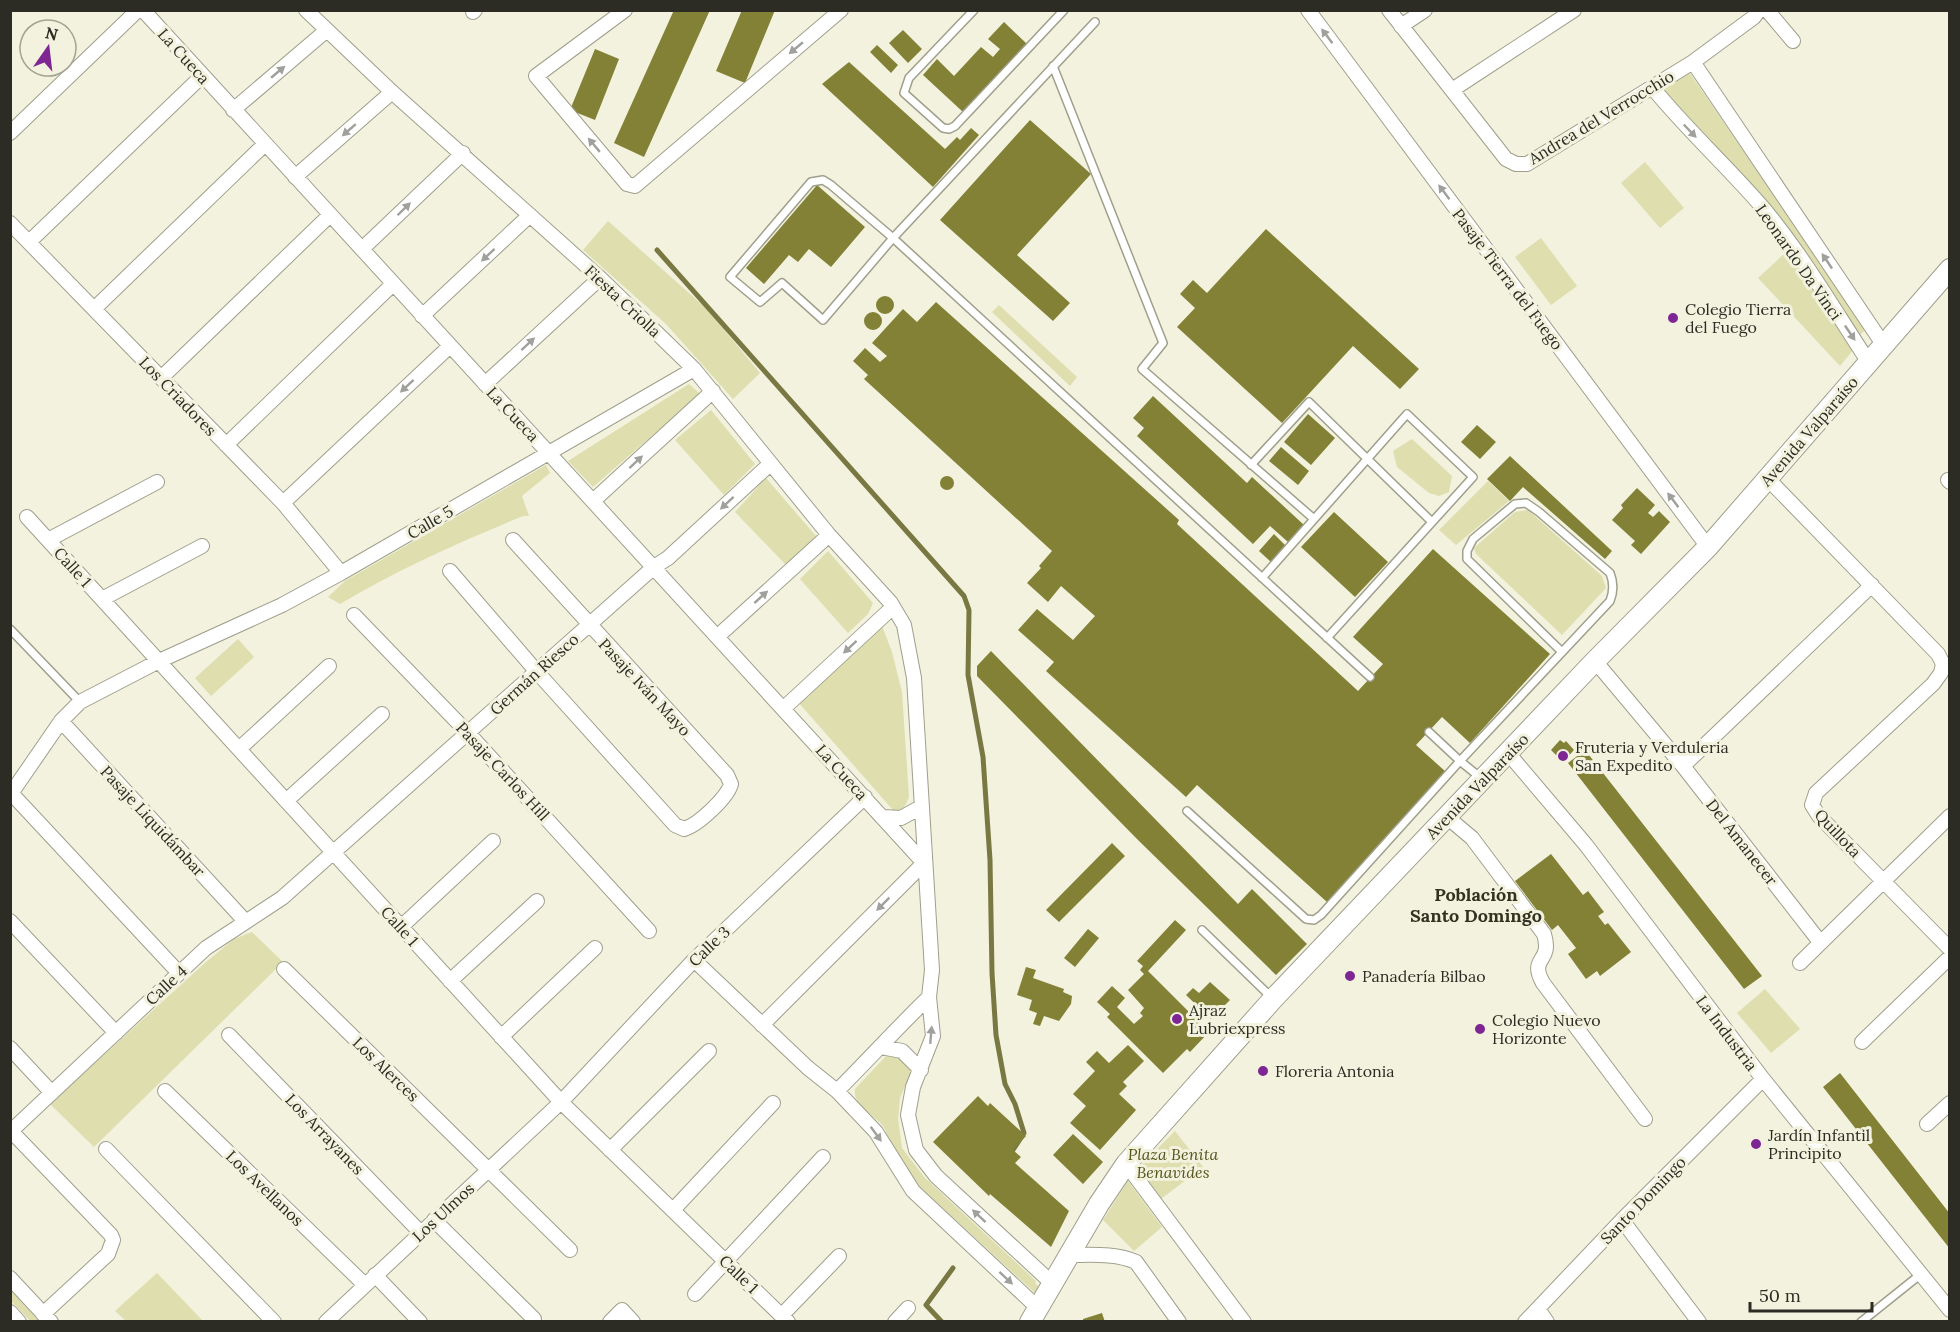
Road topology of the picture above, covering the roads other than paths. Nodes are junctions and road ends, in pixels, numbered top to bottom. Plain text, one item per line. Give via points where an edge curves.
1 (140, 10) edge
2 (306, 10) edge
3 (625, 10) edge
4 (841, 10) edge
5 (974, 10) edge
6 (1064, 10) edge
7 (1308, 10) edge
8 (1389, 10) edge
9 (1425, 10) edge
10 (1575, 10) edge
11 (1759, 10) edge
12 (1767, 10) edge
13 (1095, 22) dead end
14 (1401, 26) junction
15 (327, 30) junction
16 (1793, 41) dead end
17 (1693, 62) junction
18 (1053, 66) junction
19 (202, 76) junction
20 (1652, 87) junction
21 (1452, 90) junction
22 (392, 92) junction
23 (233, 110) junction
24 (10, 133) edge
25 (265, 144) junction
26 (463, 153) junction
27 (296, 177) junction
28 (330, 215) junction
29 (530, 215) junction
30 (10, 223) edge
31 (893, 238) junction
32 (29, 242) junction
33 (362, 249) junction
34 (1950, 269) edge
35 (600, 278) junction
36 (393, 284) junction
37 (94, 309) junction
38 (422, 316) junction
39 (1883, 344) junction
40 (450, 346) junction
41 (1868, 361) junction
42 (694, 369) junction
43 (161, 378) junction
44 (485, 384) junction
45 (712, 391) junction
46 (226, 445) junction
47 (549, 453) junction
48 (1367, 460) junction
49 (770, 464) junction
50 (1251, 465) junction
51 (1768, 479) junction
52 (157, 482) dead end
53 (593, 501) junction
54 (283, 503) junction
55 (27, 517) dead end
56 (1314, 519) junction
57 (1432, 522) junction
58 (829, 535) junction
59 (48, 540) junction
60 (513, 540) dead end
61 (202, 546) dead end
62 (1708, 547) junction
63 (654, 567) junction
64 (450, 571) dead end
65 (341, 573) junction
66 (1262, 578) junction
67 (1872, 585) junction
68 (102, 599) junction
69 (893, 608) junction
70 (354, 615) dead end
71 (589, 626) junction
72 (10, 628) edge
73 (718, 636) junction
74 (1328, 638) junction
75 (1561, 651) junction
76 (159, 661) junction
77 (1595, 661) junction
78 (1946, 665) edge
79 (329, 666) dead end
80 (537, 672) junction
81 (1370, 678) dead end
82 (80, 702) junction
83 (784, 708) junction
84 (382, 714) dead end
85 (61, 721) junction
86 (1429, 732) dead end
87 (468, 733) junction
88 (239, 749) junction
89 (1508, 753) junction
90 (1460, 760) junction
91 (1683, 766) junction
92 (1483, 780) junction
93 (11, 795) edge
94 (865, 797) junction
95 (286, 801) junction
96 (921, 807) junction
97 (1187, 811) dead end
98 (1950, 816) edge
99 (883, 817) junction
100 (1447, 817) junction
101 (493, 841) dead end
102 (333, 853) junction
103 (924, 863) junction
104 (1884, 880) junction
105 (537, 901) dead end
106 (10, 921) edge
107 (245, 921) junction
108 (401, 927) junction
109 (1202, 930) dead end
110 (649, 931) dead end
111 (1820, 942) junction
112 (595, 948) dead end
113 (1950, 949) edge
114 (1950, 957) edge
115 (694, 960) junction
116 (1800, 963) dead end
117 (284, 969) dead end
118 (179, 973) junction
119 (450, 981) junction
120 (929, 997) junction
121 (1273, 999) junction
122 (762, 1025) junction
123 (116, 1033) junction
124 (230, 1035) dead end
125 (501, 1037) junction
126 (1862, 1042) dead end
127 (881, 1047) junction
128 (10, 1048) edge
129 (710, 1051) dead end
130 (921, 1070) junction
131 (1762, 1079) junction
132 (165, 1091) dead end
133 (837, 1091) junction
134 (52, 1093) junction
135 (561, 1102) junction
136 (1950, 1102) edge
137 (773, 1103) dead end
138 (1645, 1119) dead end
139 (1927, 1124) dead end
140 (11, 1131) edge
141 (106, 1149) dead end
142 (610, 1150) junction
143 (823, 1156) dead end
144 (1126, 1164) junction
145 (489, 1170) junction
146 (673, 1210) junction
147 (1622, 1220) junction
148 (434, 1221) junction
149 (421, 1233) junction
150 (570, 1250) dead end
151 (1070, 1255) junction
152 (839, 1256) dead end
153 (726, 1262) junction
154 (1921, 1274) junction
155 (10, 1278) edge
156 (370, 1280) junction
157 (1053, 1284) junction
158 (694, 1294) dead end
159 (908, 1308) dead end
160 (1538, 1309) junction
161 (1950, 1310) edge
162 (10, 1312) edge
163 (1034, 1315) edge
164 (47, 1318) edge
165 (534, 1318) dead end
166 (785, 1318) edge
167 (19, 1322) edge
168 (274, 1322) edge
169 (326, 1322) edge
170 (420, 1322) edge
171 (610, 1322) edge
172 (633, 1322) edge
173 (895, 1322) edge
174 (1179, 1322) edge
175 (1244, 1322) edge
176 (1525, 1322) edge
177 (1547, 1322) edge
178 (1700, 1322) edge
179 (1861, 1322) edge

1 - 19 street, La Cueca
1 - 24 street
2 - 15 street, Fiesta Criolla
4 -> 3 street via 635,186 627,184 536,76
5 - 6 lane via 905,85 904,93 943,128 955,126
62 -> 7 street, Pasaje Tierra del Fuego
8 - 14 street, Andrea del Verrocchio
9 - 14 street
10 - 21 street
11 - 17 street, Andrea del Verrocchio
12 - 16 street
13 - 18 lane
14 - 21 street, Andrea del Verrocchio
15 - 22 street, Fiesta Criolla
23 -> 15 street
17 - 20 street, Andrea del Verrocchio
39 -> 17 street, Leonardo Da Vinci
18 - 31 lane
18 - 50 lane via 1163,343 1142,369
19 - 23 street, La Cueca
19 - 32 street
20 - 21 street, Andrea del Verrocchio via 1527,165 1506,159
20 -> 41 street, Leonardo Da Vinci via 1765,210
22 - 26 street, Fiesta Criolla
22 -> 27 street
23 - 25 street, La Cueca
25 - 27 street, La Cueca
25 - 37 street
26 - 29 street, Fiesta Criolla
33 -> 26 street
27 - 28 street, La Cueca
28 - 33 street, La Cueca
28 - 43 street
29 - 35 street, Fiesta Criolla
29 -> 38 street
30 - 32 street, Los Criadores
31 - 31 lane via 831,185 823,180 811,182 730,277 760,303 782,283 823,320
31 - 66 lane
32 - 37 street, Los Criadores
33 - 36 street, La Cueca
34 - 39 main road, Avenida Valparaíso
35 - 42 street, Fiesta Criolla
44 -> 35 street
36 - 38 street, La Cueca
36 - 46 street
37 - 43 street, Los Criadores
38 - 40 street, La Cueca
39 - 41 main road, Avenida Valparaíso
40 - 44 street, La Cueca
40 -> 54 street
41 - 51 main road, Avenida Valparaíso
42 - 45 street, Fiesta Criolla
42 - 47 street, Calle 5
43 - 46 street, Los Criadores
44 - 47 street, La Cueca
45 - 49 street, Fiesta Criolla
53 -> 45 street
46 - 54 street, Los Criadores
47 - 53 street, La Cueca
47 - 65 street, Calle 5
48 - 50 lane via 1309,402
48 - 56 lane
48 - 57 lane
48 - 57 lane via 1407,414 1473,477
49 - 58 street, Fiesta Criolla
49 -> 63 street, Germán Riesco
50 - 56 lane
51 - 62 main road, Avenida Valparaíso
51 - 67 street
52 - 59 street
53 - 63 street, La Cueca
54 - 65 street, Los Criadores
55 - 59 street, Calle 1
56 - 66 lane
57 - 74 lane
58 - 69 street, Fiesta Criolla
73 -> 58 street
59 - 68 street, Calle 1
60 - 71 street, Pasaje Iván Mayo
61 - 68 street
62 - 77 main road, Avenida Valparaíso
63 - 71 street, Germán Riesco
63 - 73 street, La Cueca
64 - 80 street
65 - 76 street, Calle 5 via 282,605
66 - 74 lane
67 - 78 street
67 - 91 street
68 - 76 street, Calle 1
69 -> 83 street
69 - 96 street, Fiesta Criolla via 904,626 914,678
70 - 87 street, Pasaje Carlos Hill
71 - 80 street, Germán Riesco
71 - 80 street, Pasaje Iván Mayo via 727,775 731,784 727,794 694,825 684,829 675,825
72 - 82 lane
73 - 83 street, La Cueca
74 - 81 lane
75 - 75 lane via 1610,601 1613,582 1610,573 1539,512 1526,503 1515,504 1473,539 1467,559
75 - 90 lane
76 - 82 street, Calle 5
76 - 88 street, Calle 1
77 - 89 main road, Avenida Valparaíso
77 - 91 street, Del Amanecer
78 - 104 street, Quillota via 1933,684 1814,796 1813,808
79 - 88 street
80 - 87 street, Germán Riesco
82 - 85 street, Calle 5
83 - 94 street, La Cueca
84 - 95 street
85 - 93 street, Calle 5
85 - 107 street, Pasaje Liquidámbar
86 - 90 lane
87 - 102 street, Germán Riesco
87 - 110 street, Pasaje Carlos Hill
88 - 95 street, Calle 1
89 - 92 main road, Avenida Valparaíso
89 - 131 street, La Industria via 1586,845
90 - 92 lane
90 - 97 lane via 1314,920 1306,919
91 - 111 street, Del Amanecer
92 - 100 main road, Avenida Valparaíso
93 - 118 street
94 - 99 street, La Cueca
94 - 115 street, Calle 3
95 - 102 street, Calle 1
96 - 99 street via 901,818
96 - 103 street
98 - 104 street
99 - 103 street, La Cueca
100 - 121 main road, Avenida Valparaíso
100 - 138 street via 1472,838 1544,934 1548,945 1536,972
101 - 108 street
102 - 107 street, Calle 4 via 282,898
102 - 108 street, Calle 1
103 - 120 street via 932,970
103 -> 122 street
104 - 111 street
104 - 113 street, Quillota
105 - 119 street
106 - 123 street
107 - 118 street, Calle 4
108 - 119 street, Calle 1
109 - 121 lane
111 - 116 street
112 - 125 street
114 - 126 street
115 - 122 street
115 - 135 street, Calle 3
117 - 145 street, Los Alerces
118 - 123 street, Calle 4
119 - 125 street, Calle 1
120 - 127 street
130 -> 120 street via 933,1036
121 - 144 main road, Avenida Valparaíso
122 - 133 street
123 - 134 street, Calle 4
124 - 149 street, Los Arrayanes
125 - 135 street, Calle 1
127 - 130 street via 902,1051
127 - 133 street
128 - 134 street
129 - 142 street
157 -> 130 street via 936,1176 916,1150 909,1115 913,1087
131 - 147 street, Santo Domingo
131 - 154 street, La Industria
132 - 156 street, Los Avellanos
133 -> 163 street via 876,1132 913,1191
134 - 140 street, Calle 4
135 - 142 street, Calle 1
135 - 145 street, Los Ulmos
136 - 139 street
137 - 146 street
140 - 164 street via 113,1240 108,1254
141 - 168 street
142 - 146 street, Calle 1
143 - 153 street
144 - 151 main road, Avenida Valparaíso
144 - 175 street
145 - 148 street, Los Ulmos
145 - 150 street, Los Alerces
146 - 153 street, Calle 1
147 - 160 street, Santo Domingo
147 - 178 street
148 - 149 street, Los Ulmos
148 - 165 street
149 - 156 street, Los Ulmos
151 - 157 main road, Avenida Valparaíso
151 - 174 street via 1136,1262
152 - 166 street
153 - 158 street
153 - 166 street, Calle 1
154 - 161 street, La Industria
154 - 179 lane
155 - 164 street
156 - 169 street, Los Ulmos
156 - 170 street, Los Avellanos
157 - 163 main road, Avenida Valparaíso
159 - 173 street
160 - 176 street, Santo Domingo
160 - 177 street
162 - 167 street
171 - 172 street via 622,1310

